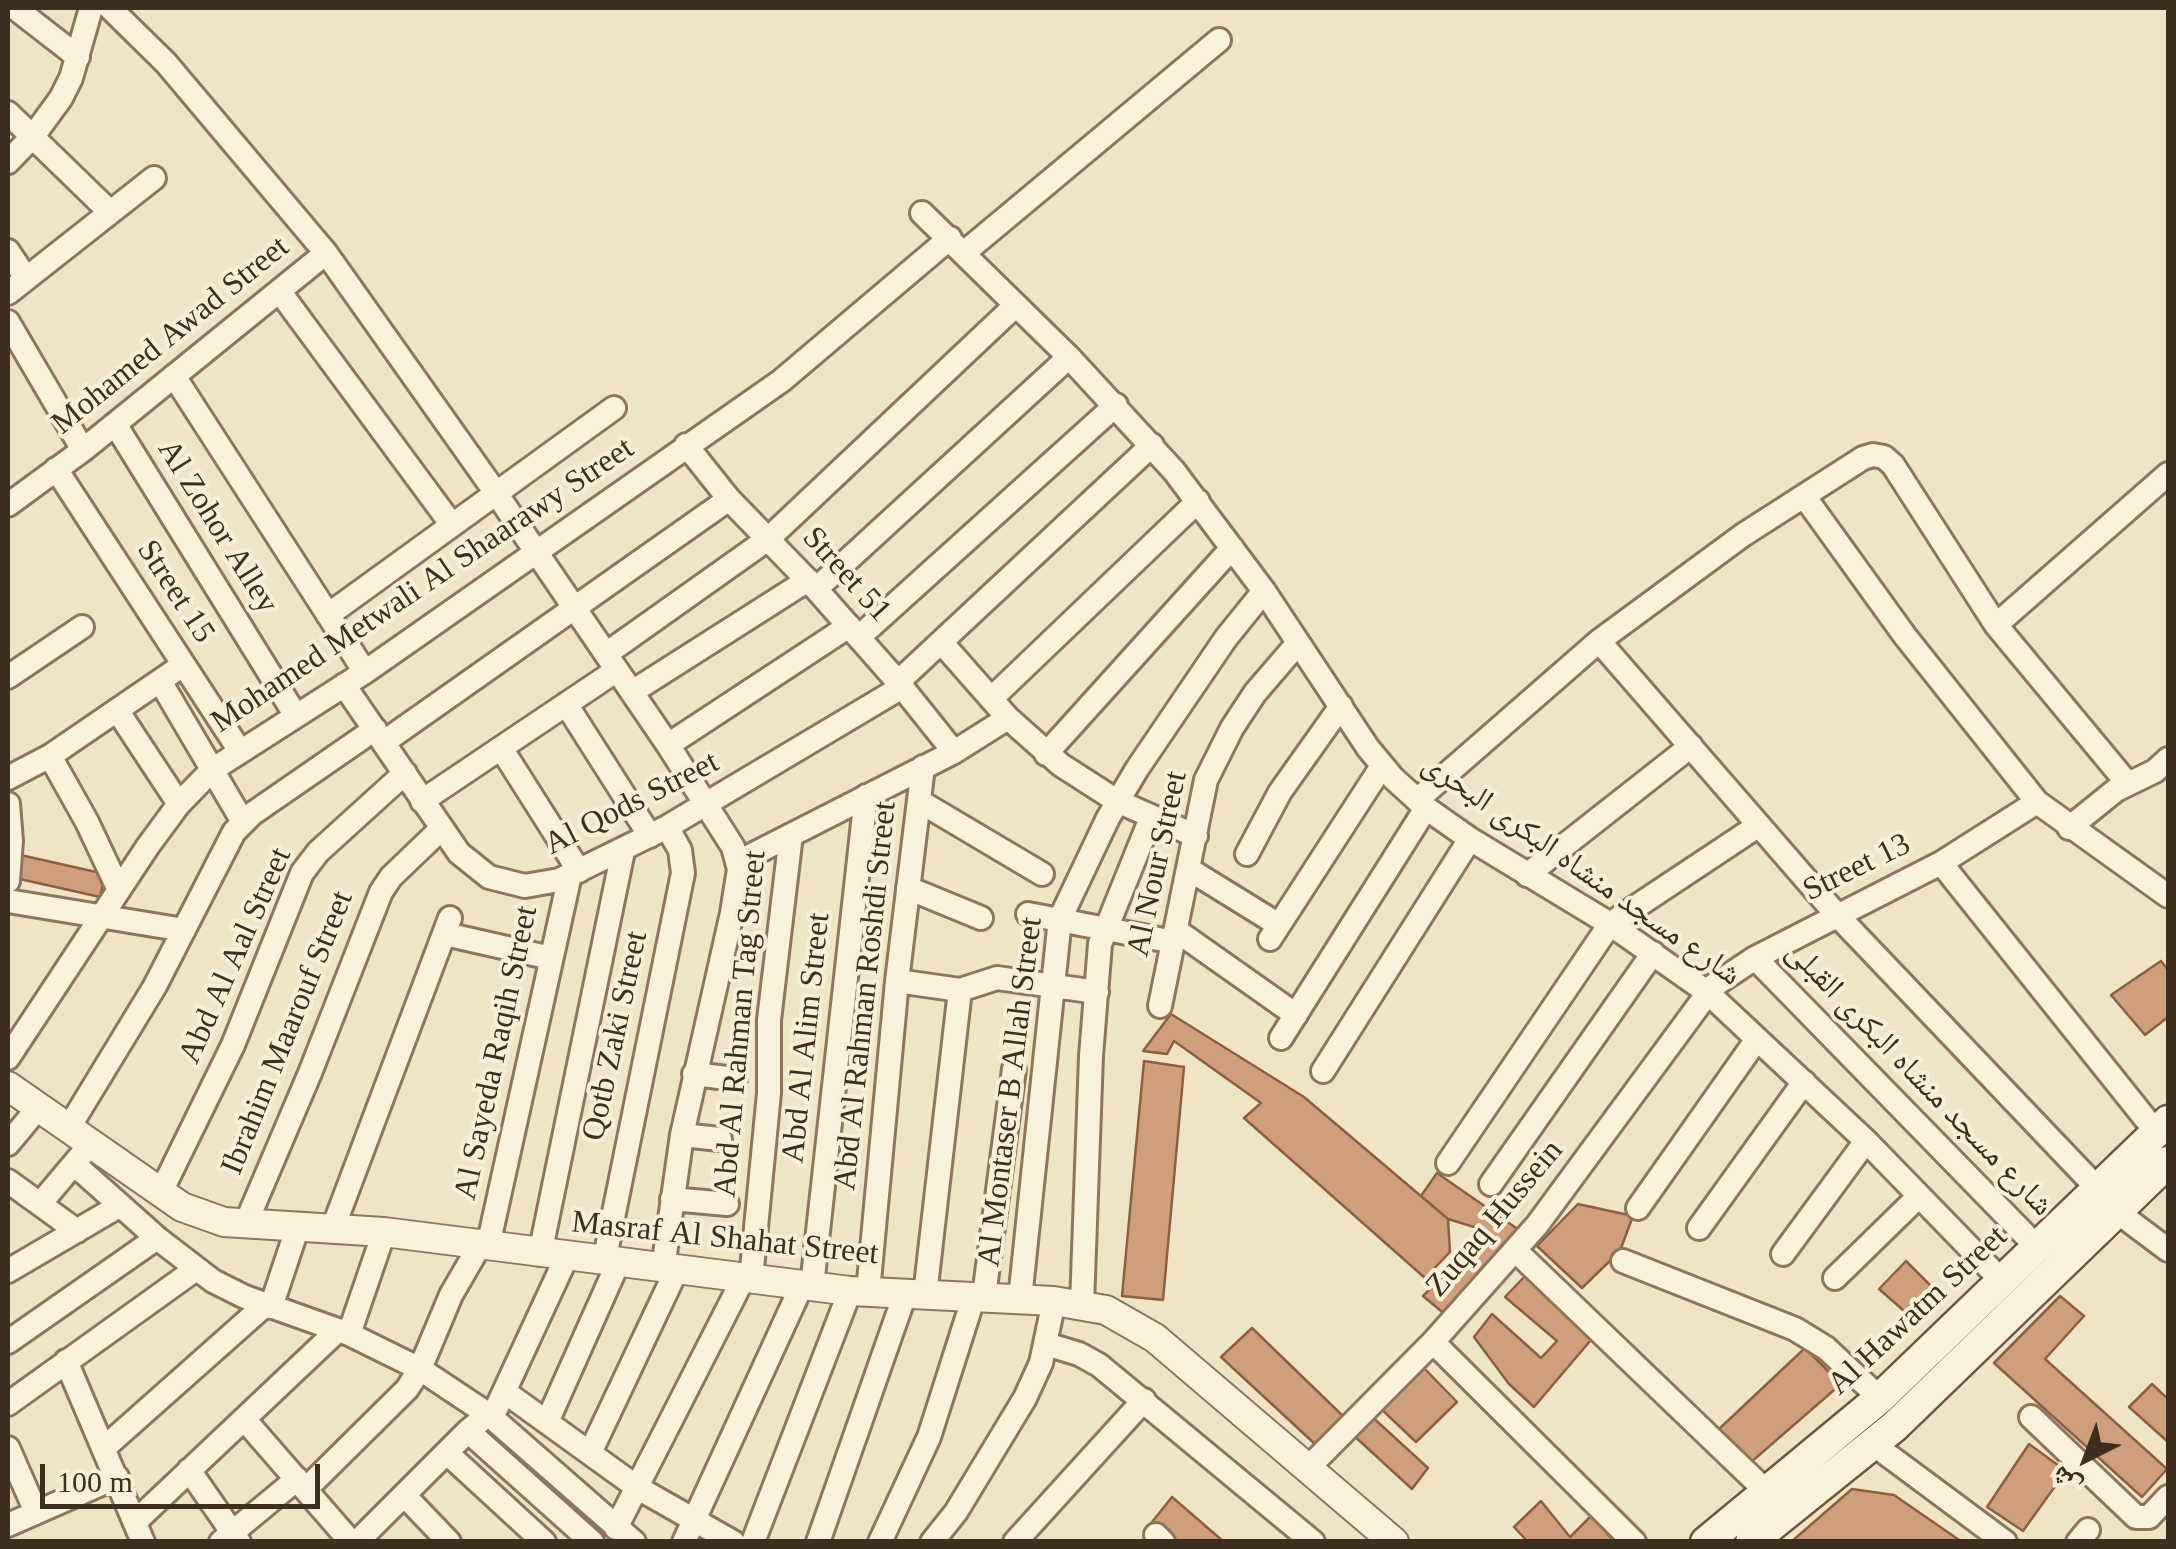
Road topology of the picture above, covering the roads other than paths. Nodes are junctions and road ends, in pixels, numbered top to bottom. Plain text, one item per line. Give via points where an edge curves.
1 (15, 8) edge
2 (90, 8) edge
3 (110, 8) edge
4 (1219, 40) dead end
5 (78, 57) junction
6 (8, 113) edge
7 (34, 136) junction
8 (8, 162) edge
9 (154, 178) dead end
10 (110, 212) junction
11 (922, 212) dead end
12 (958, 245) junction
13 (8, 252) edge
14 (326, 253) junction
15 (17, 286) edge
16 (280, 292) junction
17 (1016, 305) junction
18 (8, 322) edge
19 (1069, 357) junction
20 (174, 376) junction
21 (1116, 406) junction
22 (614, 408) dead end
23 (115, 424) junction
24 (686, 445) junction
25 (1152, 445) junction
26 (83, 450) junction
27 (56, 469) junction
28 (2168, 474) edge
29 (496, 493) junction
30 (10, 495) edge
31 (1804, 496) junction
32 (730, 499) junction
33 (1198, 501) junction
34 (452, 525) junction
35 (768, 538) junction
36 (1232, 548) junction
37 (537, 552) junction
38 (812, 585) junction
39 (1264, 591) junction
40 (576, 610) junction
41 (328, 615) junction
42 (1996, 625) junction
43 (82, 628) dead end
44 (854, 632) junction
45 (1599, 641) junction
46 (942, 643) junction
47 (1298, 643) junction
48 (612, 662) junction
49 (184, 665) junction
50 (364, 672) junction
51 (8, 677) edge
52 (160, 682) junction
53 (900, 684) junction
54 (344, 685) junction
55 (632, 692) junction
56 (991, 699) junction
57 (566, 704) junction
58 (1340, 706) junction
59 (117, 710) junction
60 (296, 716) junction
61 (1008, 718) junction
62 (380, 736) junction
63 (668, 745) junction
64 (1690, 746) junction
65 (501, 748) junction
66 (240, 751) junction
67 (954, 752) junction
68 (1046, 754) junction
69 (50, 756) junction
70 (2168, 758) edge
71 (1382, 766) junction
72 (923, 767) junction
73 (212, 770) junction
74 (404, 774) junction
75 (8, 778) edge
76 (2128, 784) junction
77 (866, 796) junction
78 (422, 800) junction
79 (918, 801) junction
80 (1117, 801) junction
81 (2037, 802) junction
82 (8, 804) edge
83 (179, 804) junction
84 (1422, 804) junction
85 (707, 805) junction
86 (1151, 818) junction
87 (243, 822) junction
88 (1759, 825) junction
89 (2070, 828) junction
90 (440, 830) junction
91 (658, 832) junction
92 (790, 835) junction
93 (1196, 836) junction
94 (1470, 839) junction
95 (623, 850) junction
96 (1247, 854) dead end
97 (738, 862) junction
98 (1941, 863) junction
99 (1190, 870) junction
100 (574, 873) junction
101 (1042, 874) dead end
102 (1527, 876) junction
103 (8, 881) edge
104 (908, 888) junction
105 (119, 890) junction
106 (2168, 896) edge
107 (8, 900) edge
108 (1028, 914) dead end
109 (1836, 914) junction
110 (104, 916) junction
111 (981, 918) dead end
112 (1060, 920) junction
113 (1610, 924) junction
114 (1105, 928) junction
115 (184, 930) junction
116 (1175, 937) junction
117 (1652, 953) junction
118 (551, 958) junction
119 (1755, 958) junction
120 (897, 981) junction
121 (1051, 985) junction
122 (960, 990) junction
123 (1097, 992) junction
124 (1707, 992) junction
125 (1160, 1006) dead end
126 (1296, 1014) junction
127 (1281, 1038) dead end
128 (1758, 1039) junction
129 (8, 1058) edge
130 (1014, 1069) dead end
131 (1323, 1071) dead end
132 (694, 1074) junction
133 (735, 1079) dead end
134 (1804, 1082) junction
135 (8, 1086) edge
136 (38, 1108) junction
137 (2162, 1126) edge
138 (682, 1135) junction
139 (720, 1139) dead end
140 (1866, 1141) junction
141 (8, 1144) edge
142 (77, 1146) junction
143 (2168, 1162) edge
144 (1448, 1163) dead end
145 (8, 1182) edge
146 (1491, 1184) dead end
147 (161, 1192) junction
148 (1919, 1196) junction
149 (672, 1199) junction
150 (2106, 1200) junction
151 (40, 1204) junction
152 (727, 1204) dead end
153 (119, 1206) junction
154 (1638, 1208) dead end
155 (246, 1224) junction
156 (298, 1226) junction
157 (333, 1228) junction
158 (1700, 1228) dead end
159 (78, 1232) junction
160 (384, 1232) junction
161 (157, 1238) junction
162 (484, 1245) junction
163 (2037, 1246) junction
164 (2168, 1250) edge
165 (1516, 1251) junction
166 (1783, 1254) dead end
167 (554, 1255) junction
168 (1623, 1261) dead end
169 (611, 1262) junction
170 (196, 1269) junction
171 (670, 1270) junction
172 (8, 1271) edge
173 (1835, 1278) dead end
174 (747, 1279) junction
175 (2002, 1281) junction
176 (807, 1286) junction
177 (859, 1291) junction
178 (915, 1294) junction
179 (979, 1296) junction
180 (1020, 1299) junction
181 (1068, 1303) junction
182 (268, 1306) junction
183 (344, 1332) junction
184 (8, 1342) edge
185 (1432, 1342) junction
186 (1046, 1344) junction
187 (66, 1361) junction
188 (420, 1369) junction
189 (505, 1392) junction
190 (1880, 1398) junction
191 (1144, 1400) junction
192 (8, 1404) edge
193 (489, 1415) junction
194 (2030, 1417) dead end
195 (244, 1419) junction
196 (547, 1422) junction
197 (468, 1432) junction
198 (1873, 1444) junction
199 (8, 1448) edge
200 (104, 1448) junction
201 (447, 1453) junction
202 (590, 1453) junction
203 (1309, 1467) junction
204 (189, 1470) junction
205 (117, 1477) junction
206 (301, 1484) junction
207 (638, 1488) junction
208 (1767, 1492) junction
209 (404, 1496) junction
210 (2168, 1497) edge
211 (36, 1512) junction
212 (8, 1525) edge
213 (139, 1532) edge
214 (688, 1532) edge
215 (625, 1534) edge
216 (231, 1538) edge
217 (344, 1539) edge
218 (449, 1542) edge
219 (544, 1542) edge
220 (592, 1542) edge
221 (734, 1542) edge
222 (754, 1542) edge
223 (818, 1542) edge
224 (880, 1542) edge
225 (932, 1542) edge
226 (1015, 1542) edge
227 (1313, 1542) edge
228 (1394, 1542) edge
229 (1634, 1542) edge
230 (1706, 1542) edge
231 (1751, 1542) edge
232 (2005, 1542) edge

1 - 5 street
2 - 5 street
3 - 14 street via 166,63
4 - 12 street, Mohamed Metwali Al Shaarawy Street
5 - 7 street via 61,98
6 - 7 street
7 - 8 street
7 - 10 street
9 - 10 street
10 - 15 street
11 - 12 street, شارع مسجد منشاه البكرى البحرى
12 - 17 street, شارع مسجد منشاه البكرى البحرى
12 - 24 street, Mohamed Metwali Al Shaarawy Street
13 - 15 street
14 - 16 street, Mohamed Awad Street
14 - 29 street
16 - 20 street, Mohamed Awad Street
16 - 34 street
17 - 19 street, شارع مسجد منشاه البكرى البحرى
17 - 35 street
18 - 26 street
19 - 21 street, شارع مسجد منشاه البكرى البحرى
19 - 38 street
20 - 23 street, Mohamed Awad Street
20 - 41 street
21 - 25 street, شارع مسجد منشاه البكرى البحرى
21 - 44 street
22 - 29 street
23 - 26 street, Mohamed Awad Street
23 - 60 street, Al Zohor Alley
24 - 32 street, Street 51
24 - 37 street, Mohamed Metwali Al Shaarawy Street
25 - 33 street, شارع مسجد منشاه البكرى البحرى
25 - 46 street, Al Qods Street
26 - 27 street, Mohamed Awad Street
27 - 30 street, Mohamed Awad Street
27 - 49 street, Street 15
28 - 42 street
29 - 34 street
29 - 37 street
31 - 42 street via 1863,458 1884,457
31 - 45 street
31 - 81 street
32 - 35 street, Street 51
32 - 40 street
33 - 36 street, شارع مسجد منشاه البكرى البحرى
33 - 56 street
34 - 41 street
35 - 38 street, Street 51
35 - 48 street
36 - 39 street, شارع مسجد منشاه البكرى البحرى
36 - 68 street
37 - 40 street
37 - 50 street, Mohamed Metwali Al Shaarawy Street
38 - 44 street, Street 51
38 - 55 street
39 - 47 street, شارع مسجد منشاه البكرى البحرى
39 - 80 street, Al Montaser B Allah Street
40 - 48 street
40 - 62 street
41 - 50 street
42 - 76 street
43 - 51 street
44 - 53 street, Street 51
44 - 63 street
45 - 64 street
45 - 84 street
46 - 53 street, Al Qods Street
46 - 56 street
47 - 58 street, شارع مسجد منشاه البكرى البحرى
47 - 93 street, Al Nour Street via 1255,693 1217,754
48 - 55 street
48 - 57 street
49 - 52 street
49 - 66 street, Street 15
50 - 54 street, Mohamed Metwali Al Shaarawy Street
52 - 59 street
52 - 73 street
53 - 67 street, Street 51
53 - 85 street, Al Qods Street
54 - 60 street, Mohamed Metwali Al Shaarawy Street
54 - 62 street, Al Qods Street
55 - 63 street
56 - 61 street
57 - 65 street
57 - 91 street, Qotb Zaki Street
58 - 71 street, شارع مسجد منشاه البكرى البحرى
58 - 96 street via 1280,792
59 - 69 street
59 - 83 street
60 - 66 street, Mohamed Metwali Al Shaarawy Street
61 - 67 street
61 - 68 street
62 - 74 street, Al Qods Street
62 - 87 street
63 - 85 street
64 - 88 street
64 - 102 street
65 - 78 street
65 - 100 street
66 - 73 street, Mohamed Metwali Al Shaarawy Street
67 - 72 street
68 - 80 street
69 - 75 street
69 - 105 street
70 - 76 street
71 - 84 street, شارع مسجد منشاه البكرى البحرى
71 - 99 street via 1274,932
72 - 77 street
72 - 79 street, Abd Al Rahman Roshdi Street
73 - 83 street, Mohamed Metwali Al Shaarawy Street
73 - 87 street
74 - 78 street, Al Qods Street
74 - 147 street, Abd Al Aal Street via 302,874 233,1045
76 - 89 street
77 - 92 street
77 - 176 street, Abd Al Alim Street
78 - 90 street, Al Qods Street
79 - 101 street
79 - 104 street, Abd Al Rahman Roshdi Street
80 - 86 street
80 - 112 street, Al Montaser B Allah Street
81 - 89 street
81 - 98 street, Street 13
82 - 103 street
83 - 105 street, Mohamed Metwali Al Shaarawy Street
84 - 94 street, شارع مسجد منشاه البكرى البحرى
84 - 126 street
85 - 91 street, Al Qods Street
85 - 97 street
86 - 93 street
86 - 114 street
87 - 115 street
88 - 109 street
88 - 113 street
89 - 106 street
90 - 100 street, Al Qods Street via 473,867 506,884 543,885
90 - 155 street, Ibrahim Maarouf Street via 380,892
91 - 95 street, Al Qods Street
91 - 169 street, Qotb Zaki Street via 680,850 684,873
92 - 97 street
92 - 174 street, Abd Al Rahman Tag Street
93 - 99 street, Al Nour Street
94 - 102 street, شارع مسجد منشاه البكرى البحرى
94 - 131 street
95 - 100 street, Al Qods Street
95 - 167 street
97 - 132 street
98 - 109 street, Street 13
98 - 137 street
99 - 116 street, Al Nour Street
100 - 118 street, Al Sayeda Raqih Street
102 - 113 street, شارع مسجد منشاه البكرى البحرى
104 - 111 street
104 - 120 street, Abd Al Rahman Roshdi Street
105 - 110 street, Mohamed Metwali Al Shaarawy Street
107 - 110 street
108 - 112 street
109 - 119 street, Street 13
109 - 150 street
110 - 115 street
110 - 129 street, Mohamed Metwali Al Shaarawy Street
112 - 114 street
112 - 121 street, Al Montaser B Allah Street
113 - 117 street, شارع مسجد منشاه البكرى البحرى
113 - 144 street
114 - 116 street
114 - 123 street
115 - 142 street
116 - 125 street, Al Nour Street
116 - 126 street
117 - 124 street, شارع مسجد منشاه البكرى البحرى
117 - 146 street
118 - 157 street via 447,926
118 - 162 street, Al Sayeda Raqih Street
119 - 124 street, Street 13
119 - 163 street, شارع مسجد منشاه البكرى القبلى
120 - 122 street
120 - 177 street, Abd Al Rahman Roshdi Street
121 - 122 street via 997,978
121 - 123 street
121 - 180 street, Al Montaser B Allah Street
122 - 178 street
123 - 181 street
124 - 128 street, شارع مسجد منشاه البكرى البحرى
124 - 165 street, Zuqaq Hussein
126 - 127 street
128 - 134 street, شارع مسجد منشاه البكرى البحرى
128 - 154 street
130 - 179 street
132 - 133 street
132 - 138 street
134 - 140 street, شارع مسجد منشاه البكرى البحرى
134 - 158 street
135 - 136 street, Masraf Al Shahat Street
136 - 141 street
136 - 142 street, Masraf Al Shahat Street
137 - 150 main road, Al Hawatm Street
138 - 139 street
138 - 149 street
140 - 148 street, شارع مسجد منشاه البكرى البحرى
140 - 166 street
142 - 147 street, Masraf Al Shahat Street
142 - 151 street
142 - 153 street
143 - 150 main road, Al Hawatm Street
145 - 151 street
147 - 155 street, Masraf Al Shahat Street via 201,1216
148 - 173 street
148 - 175 street, شارع مسجد منشاه البكرى البحرى
149 - 152 street
149 - 171 street
150 - 163 main road, Al Hawatm Street
150 - 164 street
150 - 198 main road, Al Hawatm Street
151 - 159 street
153 - 159 street
153 - 161 street
155 - 156 street, Masraf Al Shahat Street
156 - 157 street, Masraf Al Shahat Street
156 - 182 street
157 - 160 street, Masraf Al Shahat Street
159 - 172 street
160 - 162 street, Masraf Al Shahat Street
160 - 183 street
161 - 170 street
161 - 184 street
162 - 167 street, Masraf Al Shahat Street
162 - 188 street, Al Sayeda Raqih Street via 451,1295
163 - 175 main road, Al Hawatm Street
165 - 185 street, Zuqaq Hussein
165 - 208 street
167 - 169 street, Masraf Al Shahat Street
167 - 189 street
168 - 190 street via 1795,1329
169 - 171 street, Masraf Al Shahat Street
169 - 196 street, Qotb Zaki Street
170 - 182 street
170 - 187 street
171 - 174 street, Masraf Al Shahat Street
171 - 202 street
174 - 176 street, Masraf Al Shahat Street
174 - 207 street
175 - 190 main road, Al Hawatm Street
176 - 177 street, Masraf Al Shahat Street
176 - 214 street, Abd Al Alim Street
177 - 178 street, Masraf Al Shahat Street
177 - 222 street, Abd Al Rahman Roshdi Street
178 - 179 street, Masraf Al Shahat Street
178 - 223 street
179 - 180 street, Masraf Al Shahat Street
179 - 224 street via 929,1437
180 - 181 street, Masraf Al Shahat Street
181 - 186 street
181 - 203 street, Masraf Al Shahat Street via 1106,1310 1140,1327
182 - 183 street
182 - 200 street
183 - 188 street
183 - 195 street
185 - 203 street, Zuqaq Hussein
185 - 229 street
186 - 191 street via 1090,1360
186 - 225 street via 1016,1416
187 - 192 street
187 - 200 street
188 - 193 street
188 - 206 street, Al Sayeda Raqih Street via 399,1398
189 - 193 street
189 - 196 street
190 - 208 main road, Al Hawatm Street
191 - 226 street
191 - 227 street
193 - 197 street
193 - 215 street
194 - 210 street via 2136,1516 2149,1517
195 - 204 street
195 - 206 street
196 - 202 street
197 - 201 street
197 - 220 street
198 - 231 main road, Al Hawatm Street
198 - 232 street
199 - 211 street
200 - 205 street
201 - 209 street
201 - 219 street
202 - 207 street
203 - 228 street, Masraf Al Shahat Street
204 - 213 street
204 - 216 street
205 - 211 street
205 - 213 street
206 - 216 street, Al Sayeda Raqih Street
206 - 217 street
207 - 214 street
207 - 215 street
208 - 230 main road, Al Hawatm Street
209 - 217 street
209 - 218 street
211 - 212 street
214 - 221 street

